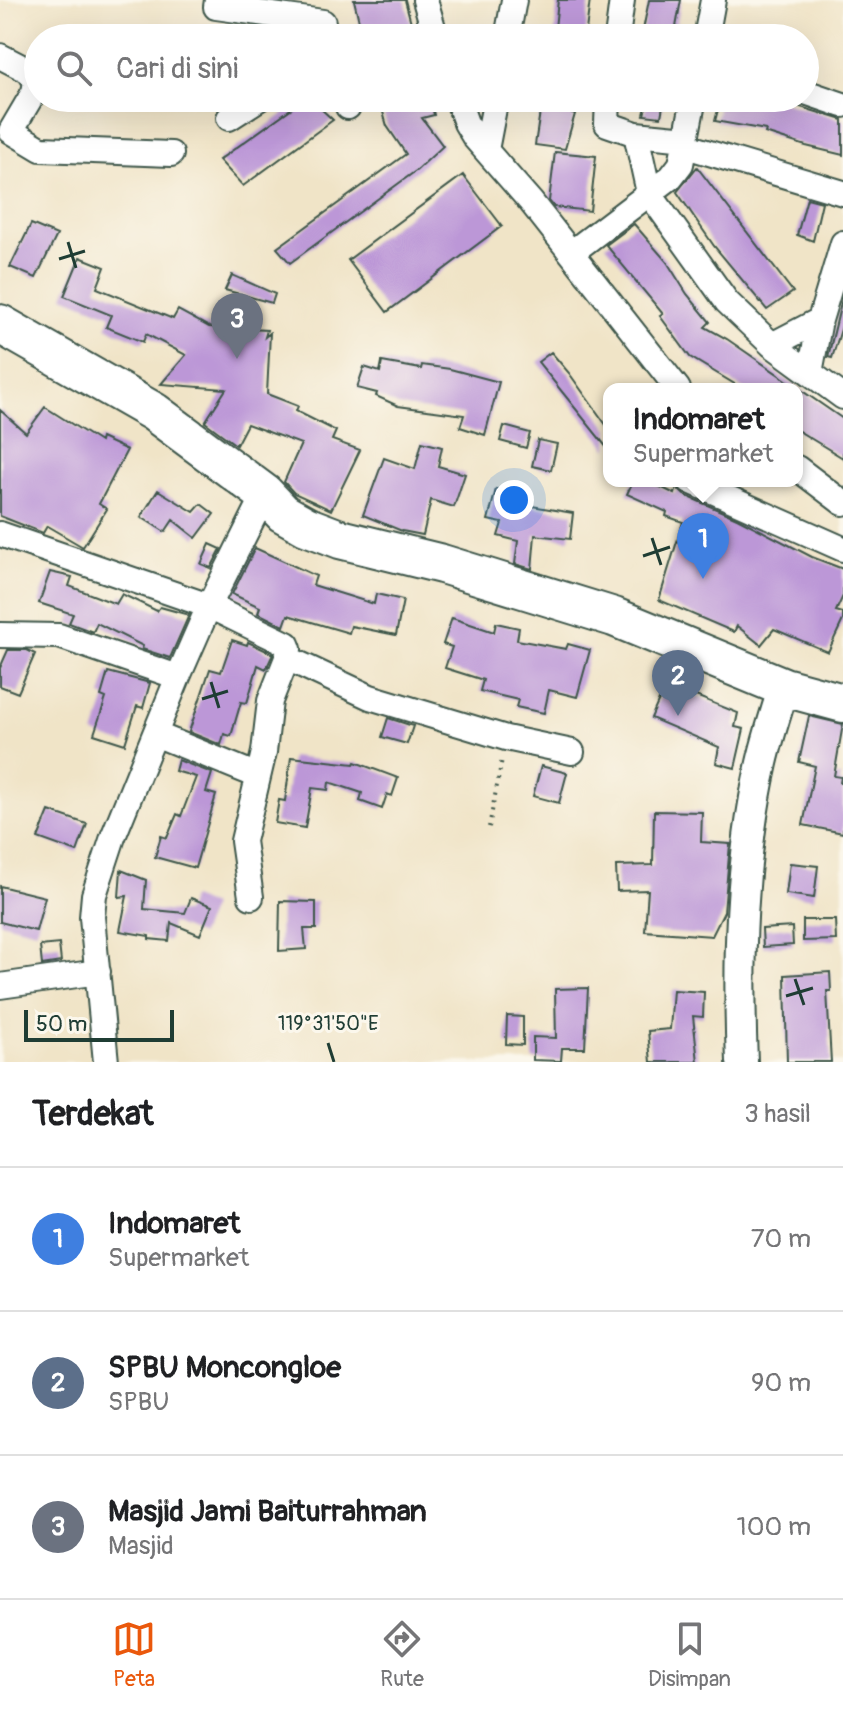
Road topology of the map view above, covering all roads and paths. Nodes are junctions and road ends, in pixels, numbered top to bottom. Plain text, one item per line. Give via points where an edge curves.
1 (217, 0) edge
2 (425, 0) edge
3 (514, 0) edge
4 (622, 0) edge
5 (713, 0) edge
6 (324, 20) edge
7 (432, 24) edge
8 (510, 24) edge
9 (619, 24) edge
10 (709, 24) edge
11 (0, 56) edge
12 (24, 68) edge
13 (819, 97) edge
14 (843, 105) edge
15 (24, 109) edge
16 (238, 112) edge
17 (462, 112) edge
18 (493, 112) edge
19 (607, 112) edge
20 (691, 112) edge
21 (229, 118) dead end
22 (636, 134) junction
23 (686, 142) junction
24 (486, 150) junction
25 (171, 154) dead end
26 (649, 193) junction
27 (843, 193) edge
28 (843, 243) edge
29 (571, 253) junction
30 (820, 320) junction
31 (0, 324) edge
32 (772, 345) junction
33 (810, 373) junction
34 (666, 383) edge
35 (843, 397) edge
36 (803, 473) edge
37 (704, 487) edge
38 (265, 494) junction
39 (843, 503) edge
40 (0, 534) edge
41 (843, 549) edge
42 (209, 606) junction
43 (0, 635) edge
44 (287, 658) junction
45 (178, 677) junction
46 (784, 687) junction
47 (843, 703) edge
48 (155, 734) junction
49 (506, 738) junction
50 (572, 752) dead end
51 (258, 776) junction
52 (489, 827) dead end
53 (251, 897) dead end
54 (98, 972) junction
55 (0, 986) edge
56 (106, 1062) edge
57 (742, 1062) edge

1 - 6 street via 216,7
2 - 7 street
3 - 8 street
4 - 9 street
5 - 10 street
11 - 12 street
13 - 14 street
15 - 25 street via 11,131 41,149
16 - 21 street
17 - 24 street
18 - 24 street
19 - 22 street via 607,124
20 - 23 street
22 - 23 street
22 - 26 street
23 - 26 street via 676,171
23 - 27 street
24 - 29 street
26 - 29 street
26 - 32 street via 727,302
28 - 30 street
29 - 34 street
30 - 32 street
30 - 33 street
31 - 38 main road via 154,412
32 - 33 street
33 - 35 street
36 - 39 street
37 - 41 street
38 - 42 street
38 - 46 main road via 283,513 340,539 614,617
40 - 42 street
42 - 44 street via 287,644
42 - 45 street
43 - 45 street via 59,636
44 - 49 street via 370,697
44 - 51 street via 270,701
45 - 48 street
46 - 47 main road
46 - 57 street via 762,764 746,876 739,989
48 - 51 street
48 - 54 street via 94,895
49 - 50 street
49 - 52 path
51 - 53 street via 243,841
54 - 55 street
54 - 56 street

